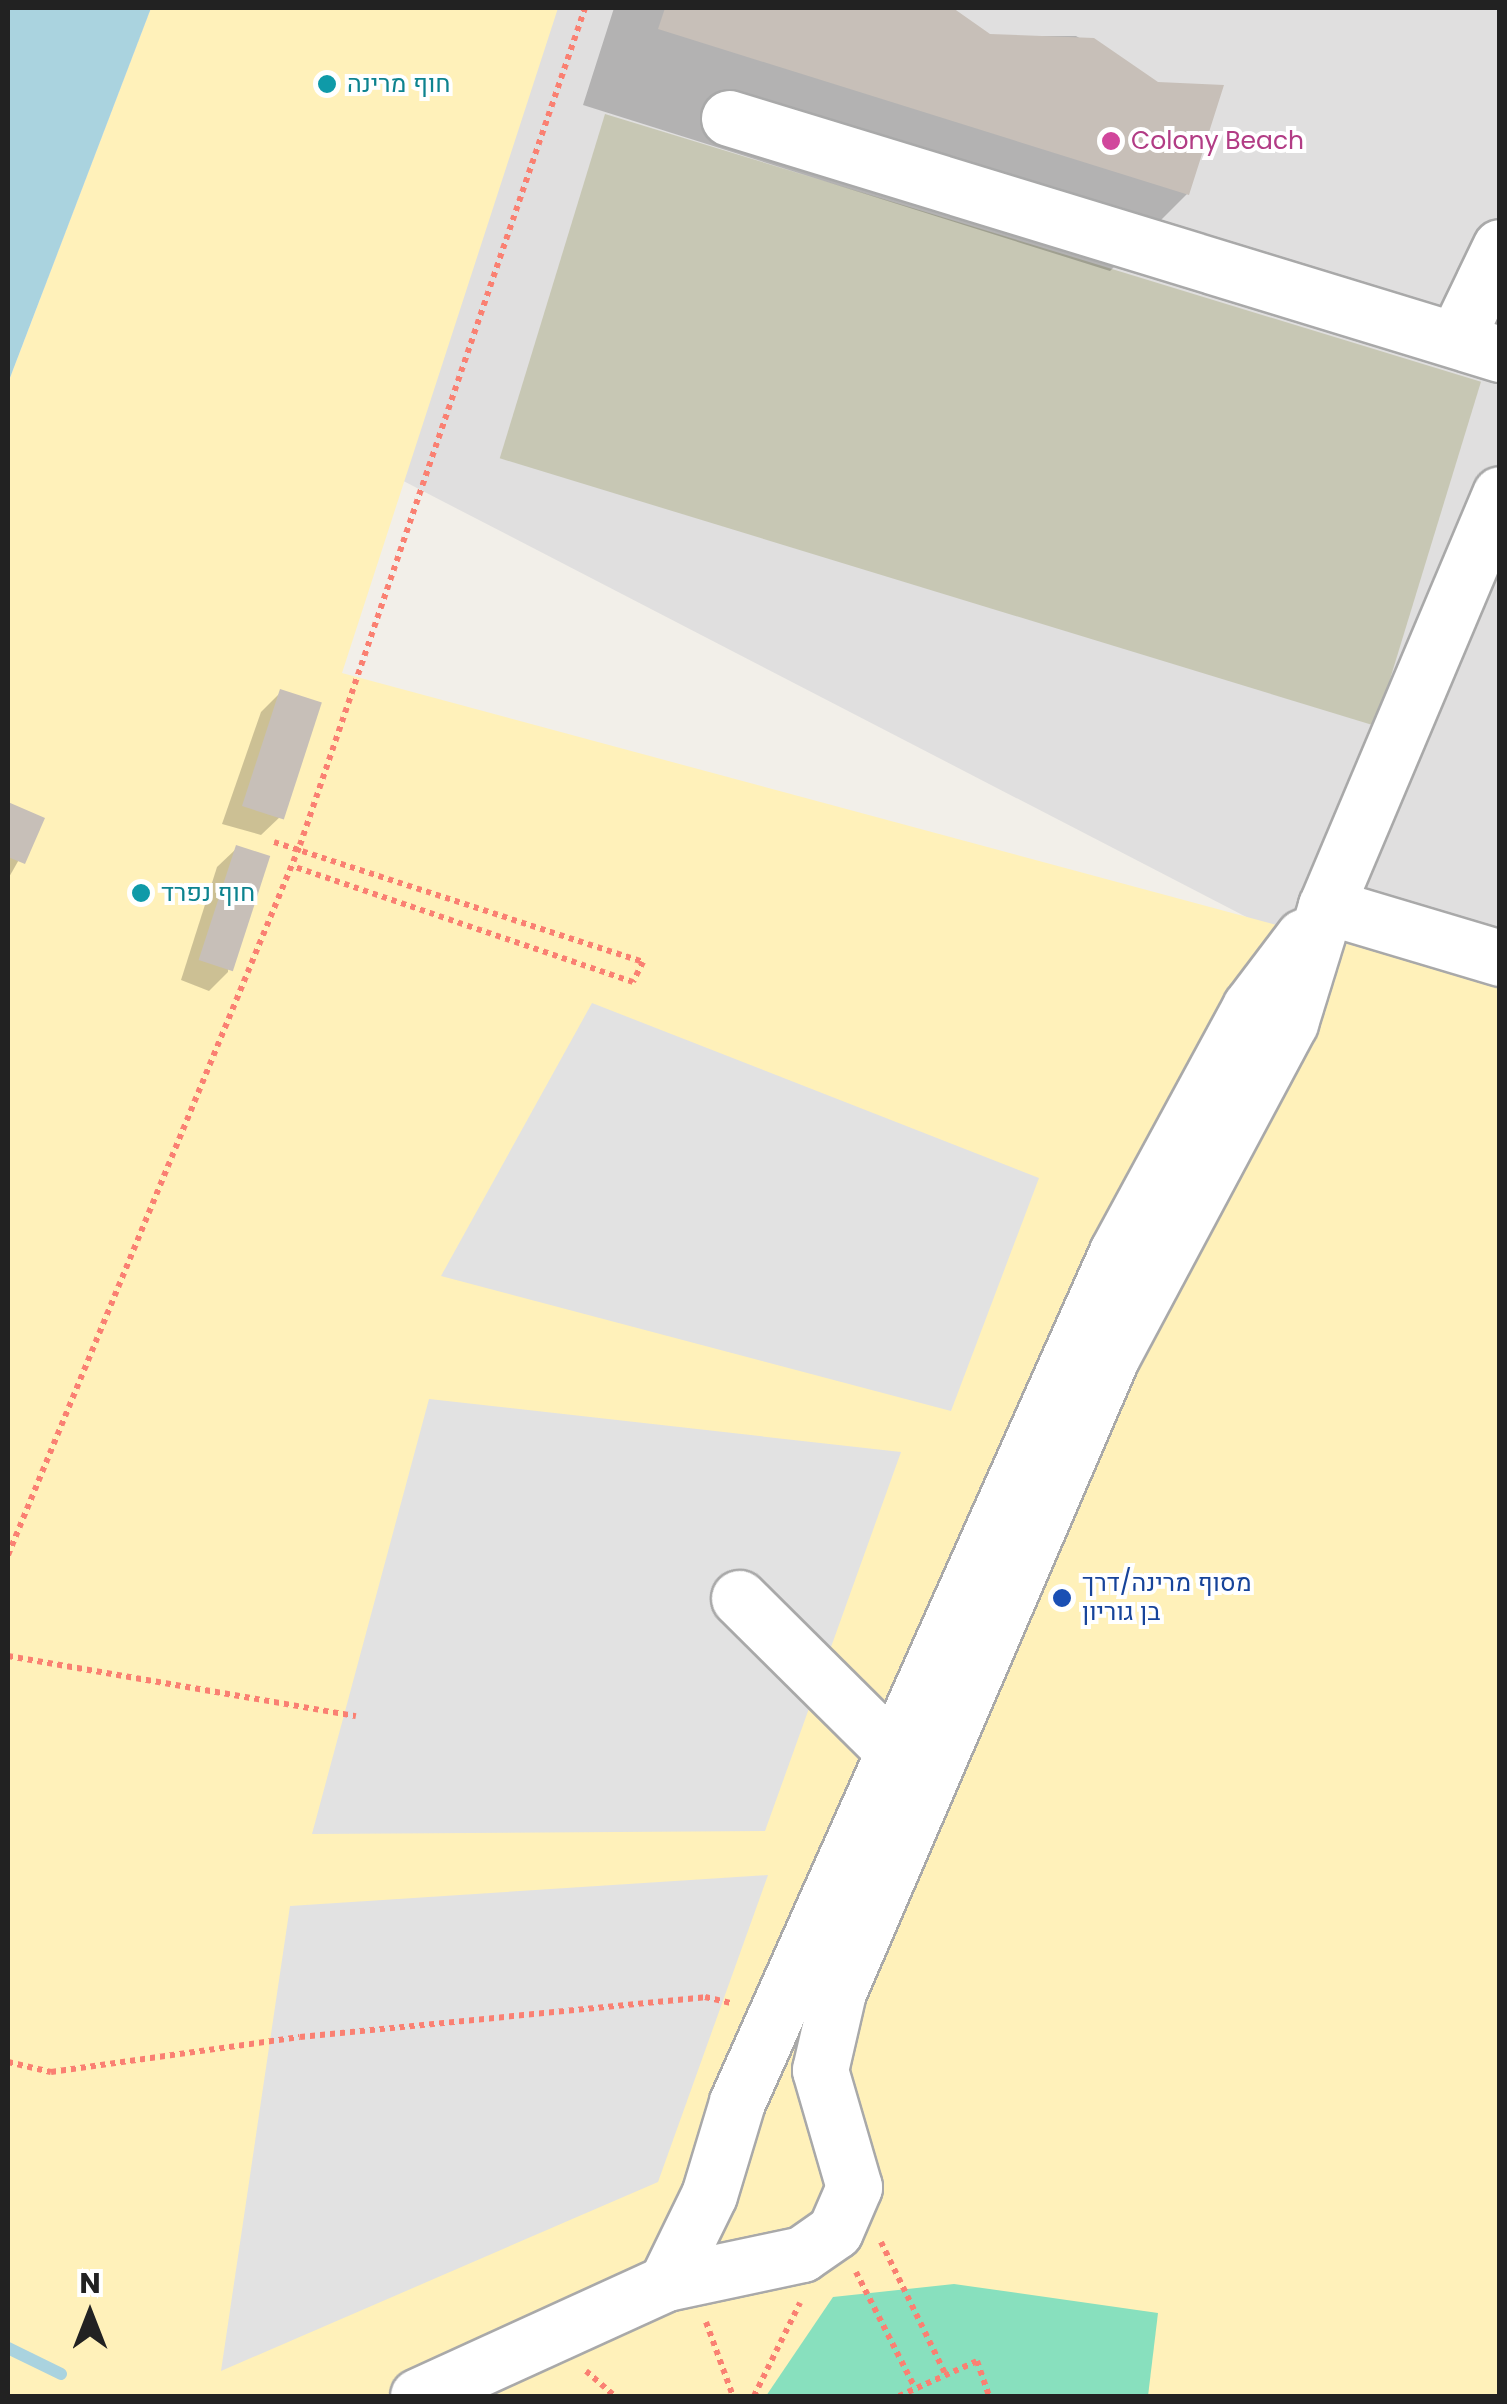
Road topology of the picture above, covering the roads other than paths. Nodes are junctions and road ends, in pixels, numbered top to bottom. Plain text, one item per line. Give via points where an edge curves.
1 (729, 118) dead end
2 (1500, 247) edge
3 (1478, 346) edge
4 (1500, 494) edge
5 (1326, 906) junction
6 (1500, 958) edge
7 (739, 1598) dead end
8 (893, 1750) junction
9 (722, 2152) junction
10 (822, 2243) junction
11 (678, 2281) junction
12 (418, 2396) edge

1 - 3 street
2 - 3 street
4 - 5 street
5 - 6 street
5 - 8 street via 1250,1007 1117,1252
5 - 10 street via 1290,1023 1110,1358 824,2030
7 - 8 street
8 - 9 street
9 - 10 street via 731,2213
9 - 11 street
10 - 11 street
11 - 12 street

